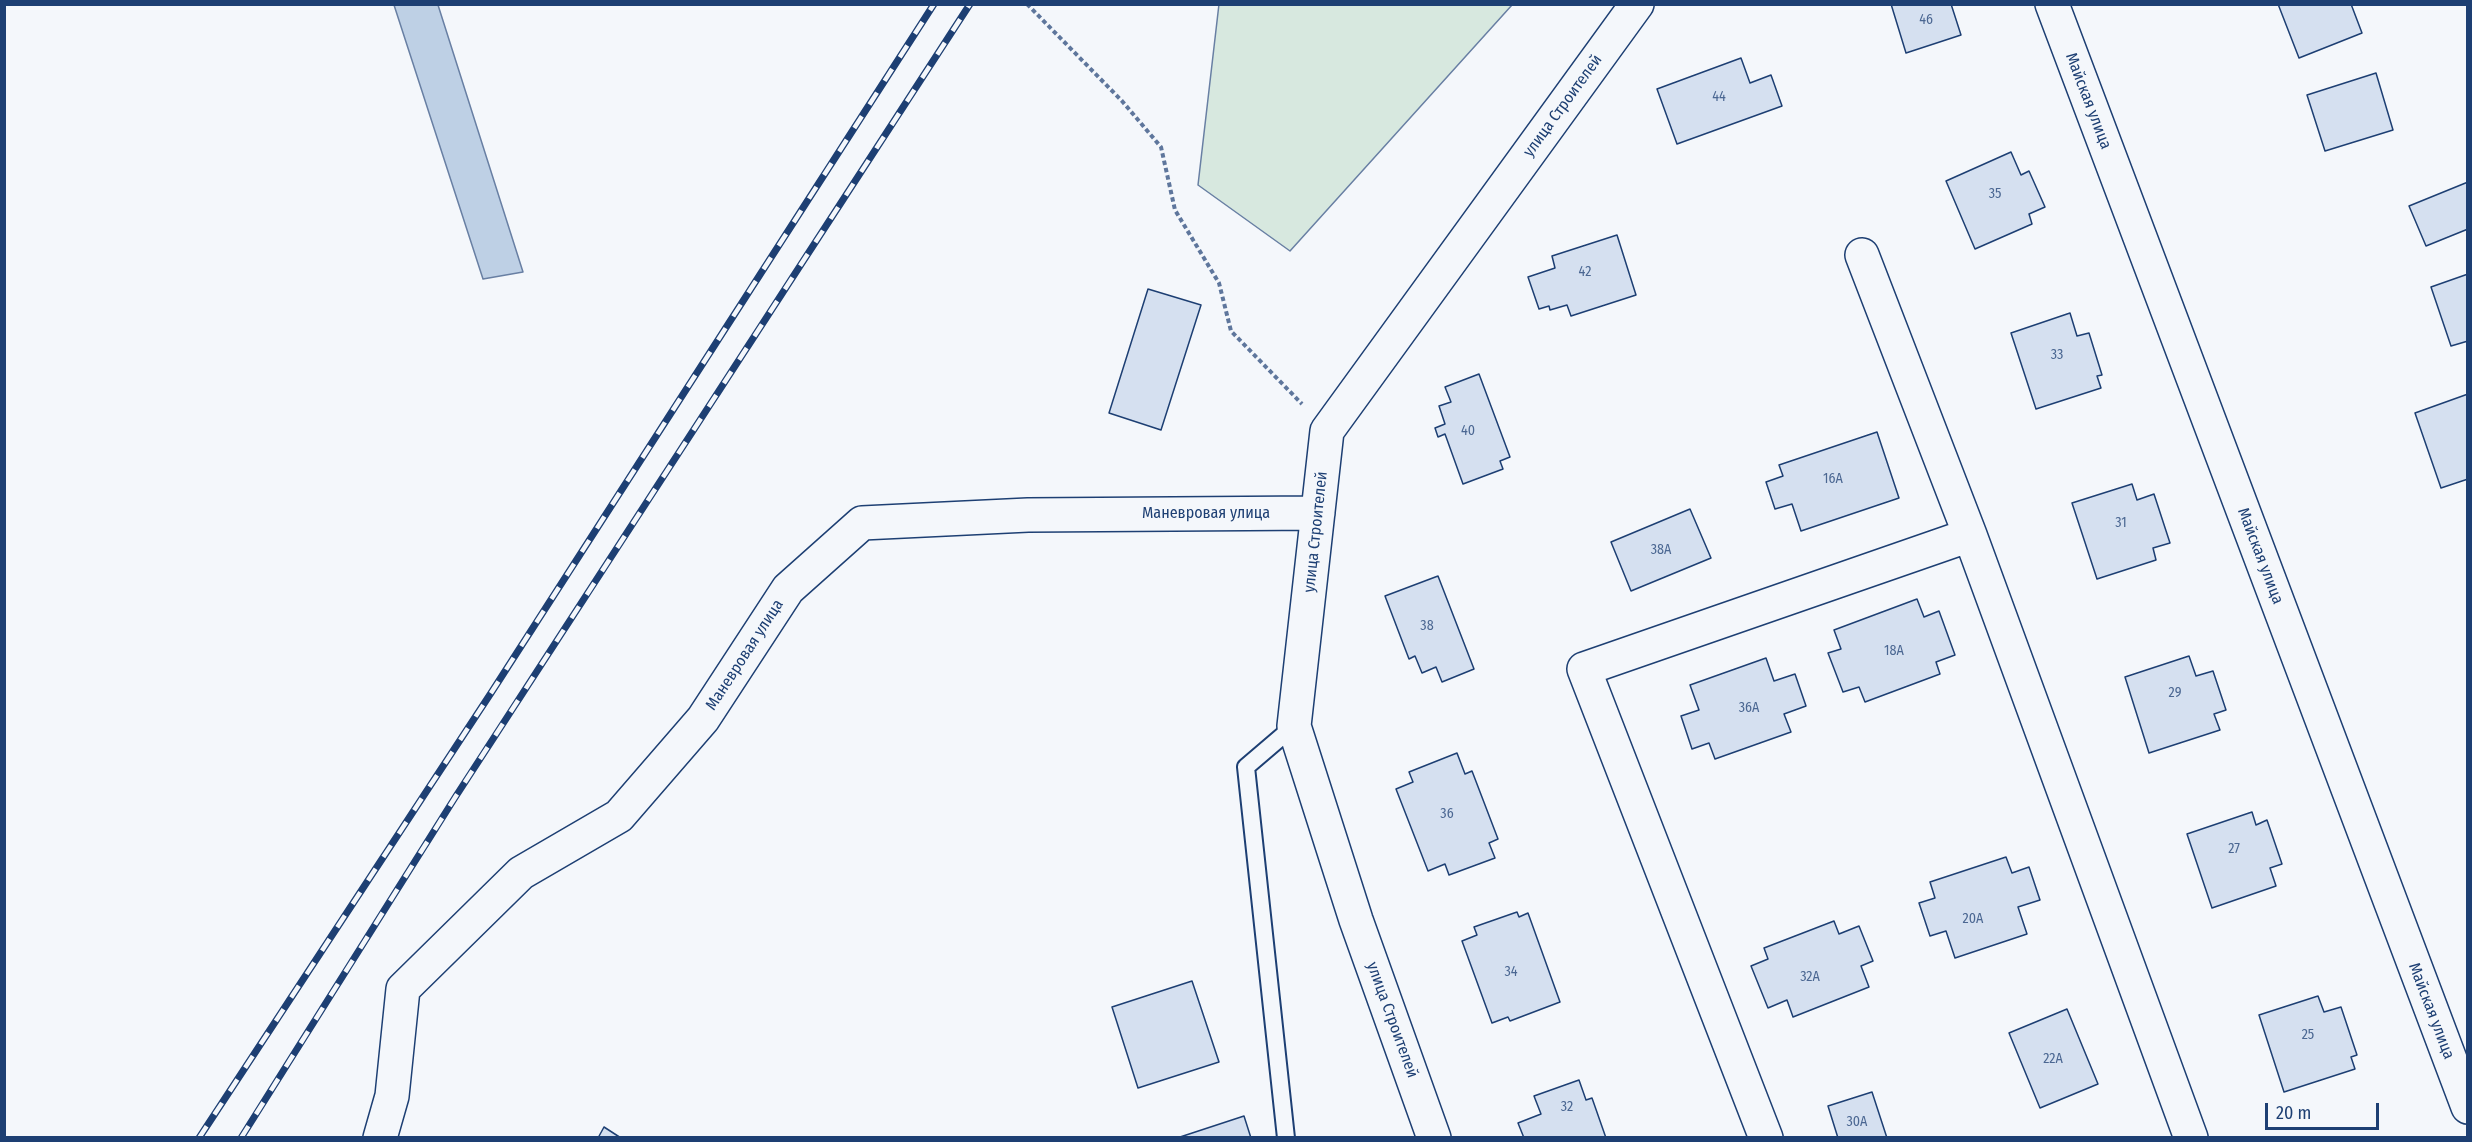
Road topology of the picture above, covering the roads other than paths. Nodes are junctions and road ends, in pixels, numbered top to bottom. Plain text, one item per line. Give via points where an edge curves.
1 (1637, 4) edge
2 (2052, 4) edge
3 (1862, 255) dead end
4 (1318, 513) junction
5 (1970, 535) junction
6 (1294, 726) junction
7 (2468, 1107) edge
8 (380, 1137) edge
9 (1286, 1137) edge
10 (1434, 1137) edge
11 (1766, 1137) edge
12 (2191, 1137) edge

1 - 4 street, улица Строителей via 1327,430
2 - 7 street, Майская улица
3 - 5 street
4 - 6 street, улица Строителей
4 - 8 street, Маневровая улица via 1028,515 862,523 788,589 703,719 619,816 521,873 402,989 392,1096
5 - 11 street via 1584,669
5 - 12 street
6 - 9 lane via 1246,767
6 - 10 street, улица Строителей via 1356,920

